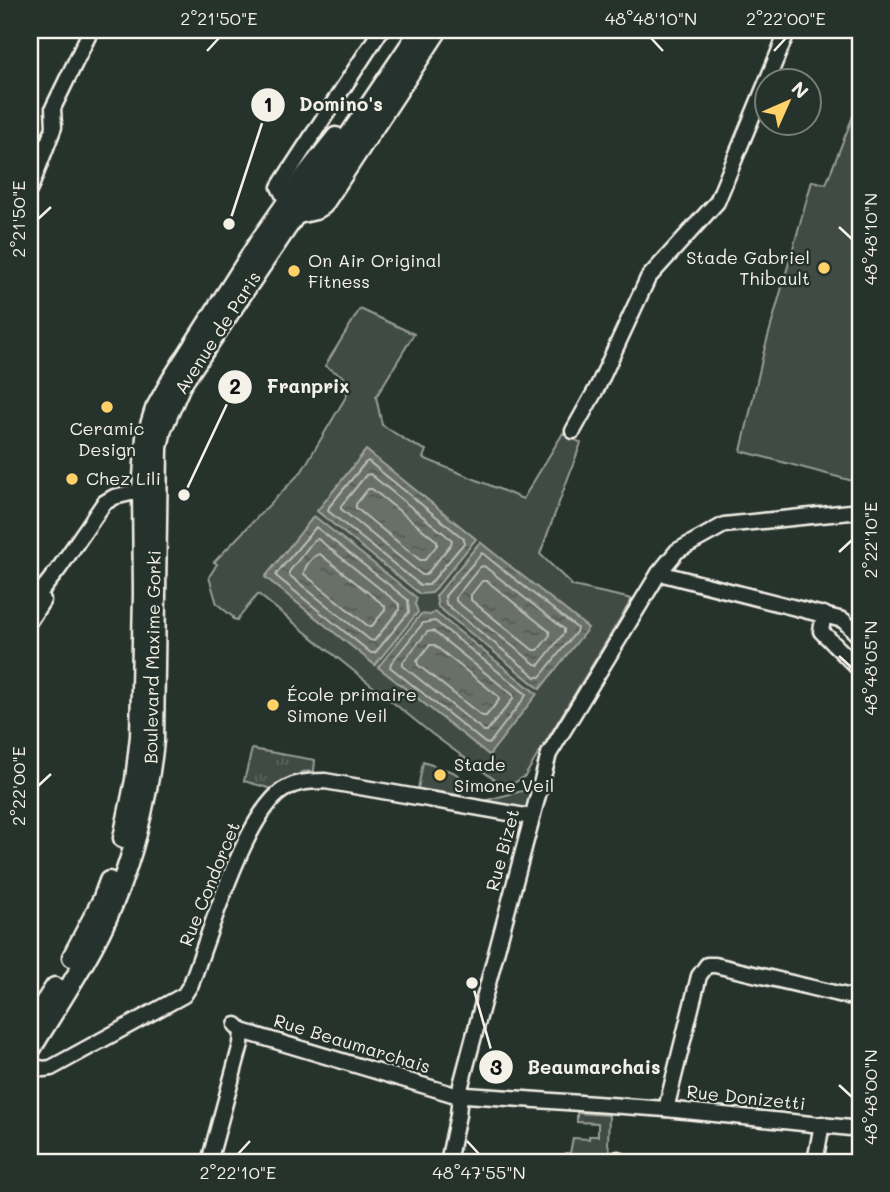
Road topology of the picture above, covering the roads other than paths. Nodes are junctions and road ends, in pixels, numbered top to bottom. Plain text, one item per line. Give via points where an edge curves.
1 (90, 30) edge
2 (381, 30) edge
3 (407, 30) edge
4 (419, 30) edge
5 (438, 30) edge
6 (788, 30) edge
7 (30, 189) edge
8 (292, 208) junction
9 (573, 431) dead end
10 (149, 489) junction
11 (860, 511) edge
12 (58, 570) junction
13 (659, 573) junction
14 (30, 604) edge
15 (824, 614) junction
16 (30, 620) edge
17 (860, 637) edge
18 (860, 670) edge
19 (531, 817) junction
20 (860, 999) edge
21 (30, 1025) edge
22 (30, 1051) edge
23 (30, 1065) edge
24 (460, 1095) junction
25 (666, 1109) junction
26 (822, 1124) junction
27 (860, 1129) edge
28 (209, 1162) edge
29 (448, 1162) edge
30 (816, 1162) edge

1 - 7 street via 53,108 54,127
2 - 8 street via 279,187
3 - 8 main road, Avenue de Paris
4 - 8 main road, Avenue de Paris
5 - 8 main road, Avenue de Paris via 323,205 315,210
6 - 9 street via 717,202 648,278
8 - 10 main road, Avenue de Paris via 181,385 162,429
10 - 12 street via 104,503
10 - 21 main road, Boulevard Maxime Gorki via 140,732 130,808 102,900
10 - 22 main road, Boulevard Maxime Gorki via 154,741 147,789 112,908
11 - 13 street, Rue Bizet via 724,525 677,551
12 - 14 street
12 - 16 street
13 - 15 street
13 - 19 street, Rue Bizet via 549,754
15 - 17 street via 843,620
15 - 18 street via 821,631
19 - 23 street, Rue Condorcet via 325,781 294,784 258,816 184,995 51,1068
19 - 24 street, Rue Bizet
20 - 25 street via 707,965 699,976
24 - 25 street, Rue Donizetti
24 - 28 street, Rue Beaumarchais via 239,1028 241,1044
24 - 29 street, Rue Bizet
25 - 26 street, Rue Donizetti
26 - 27 street, Rue Donizetti
26 - 30 street

